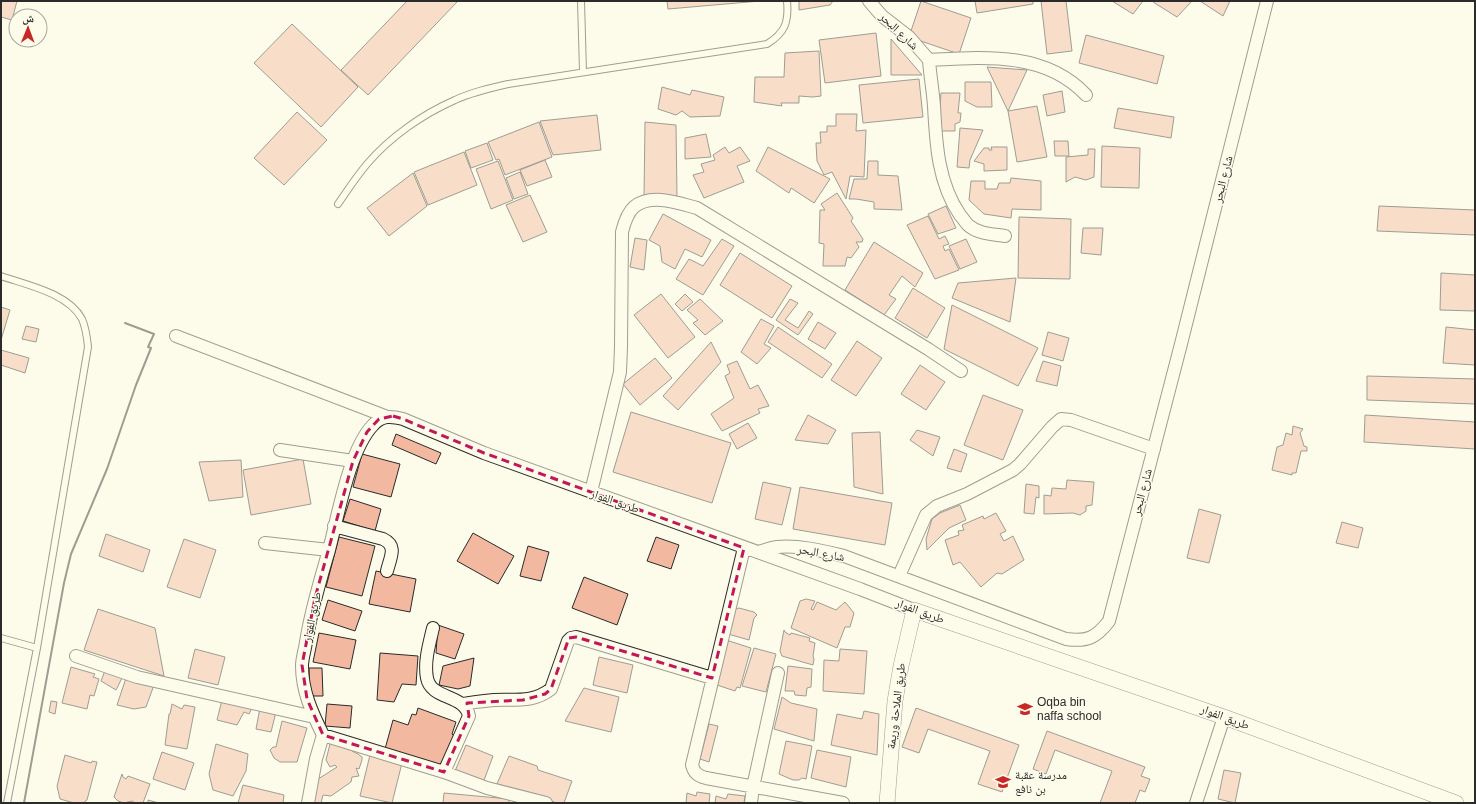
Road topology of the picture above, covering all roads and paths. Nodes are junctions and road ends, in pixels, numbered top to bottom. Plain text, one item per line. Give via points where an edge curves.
1 (581, 1) edge
2 (787, 1) edge
3 (870, 1) edge
4 (1267, 1) edge
5 (928, 60) junction
6 (583, 72) junction
7 (1086, 95) dead end
8 (338, 204) dead end
9 (1005, 236) dead end
10 (1, 276) edge
11 (176, 336) dead end
12 (961, 371) dead end
13 (385, 416) junction
14 (1154, 449) junction
15 (280, 450) dead end
16 (353, 462) junction
17 (590, 492) junction
18 (334, 526) junction
19 (265, 544) dead end
20 (744, 548) junction
21 (329, 550) junction
22 (759, 552) junction
23 (387, 571) dead end
24 (899, 576) junction
25 (914, 610) junction
26 (433, 628) dead end
27 (1, 638) edge
28 (37, 648) junction
29 (76, 656) dead end
30 (778, 673) dead end
31 (712, 678) junction
32 (463, 704) junction
33 (314, 717) junction
34 (1224, 717) junction
35 (323, 735) junction
36 (444, 772) junction
37 (753, 787) junction
38 (7, 803) edge
39 (308, 803) edge
40 (546, 803) edge
41 (751, 803) edge
42 (843, 803) edge
43 (887, 803) edge
44 (1196, 803) edge
45 (1456, 803) edge

1 - 6 lane
2 - 6 lane via 786,24 782,32 767,44
3 - 5 street, شارع البحر via 882,16 909,37
4 - 14 street, شارع البحر
5 - 7 street via 992,58 1028,62 1064,76
5 - 9 street via 934,104 935,139 946,190 967,225 982,233
6 - 8 lane via 490,88 435,110 416,121 382,148
10 - 28 lane via 66,301 82,320 88,347
11 - 13 street, طريق الفوار
12 - 17 street via 697,208 657,200 643,202 633,208 626,218 622,232 620,372
13 - 16 street, طريق الفوار via 367,432
13 - 17 street, طريق الفوار via 403,419 484,453
14 - 24 street via 1071,420 1061,419 1013,470 937,506 926,515
14 - 24 street, شارع البحر via 1109,620 1101,631 1091,638 1079,641 1066,639
15 - 16 street
16 - 18 street, طريق الفوار
17 - 20 street, طريق الفوار
18 - 21 street, طريق الفوار
18 - 23 street via 389,542 392,550
19 - 21 street
20 - 22 street, طريق الفوار
20 - 31 street
21 - 33 street, طريق الفوار via 315,598 302,665 303,684
22 - 24 street, شارع البحر via 776,547 817,550 844,556
22 - 25 street, طريق الفوار
25 - 34 street, طريق الفوار
25 - 43 street, طريق الملاحة وريمة via 895,701
26 - 32 street via 427,655 427,680 439,693
27 - 28 lane
28 - 38 lane
29 - 33 street via 136,677
30 - 37 street
31 - 32 street via 576,637 568,641 551,689 545,694 523,700
31 - 37 street via 693,769 695,773 706,778
32 - 36 street via 469,716
33 - 35 street, طريق الفوار
34 - 44 street
34 - 45 street, طريق الفوار
35 - 36 street
35 - 39 street
36 - 40 street via 487,788
37 - 41 street
37 - 42 street

